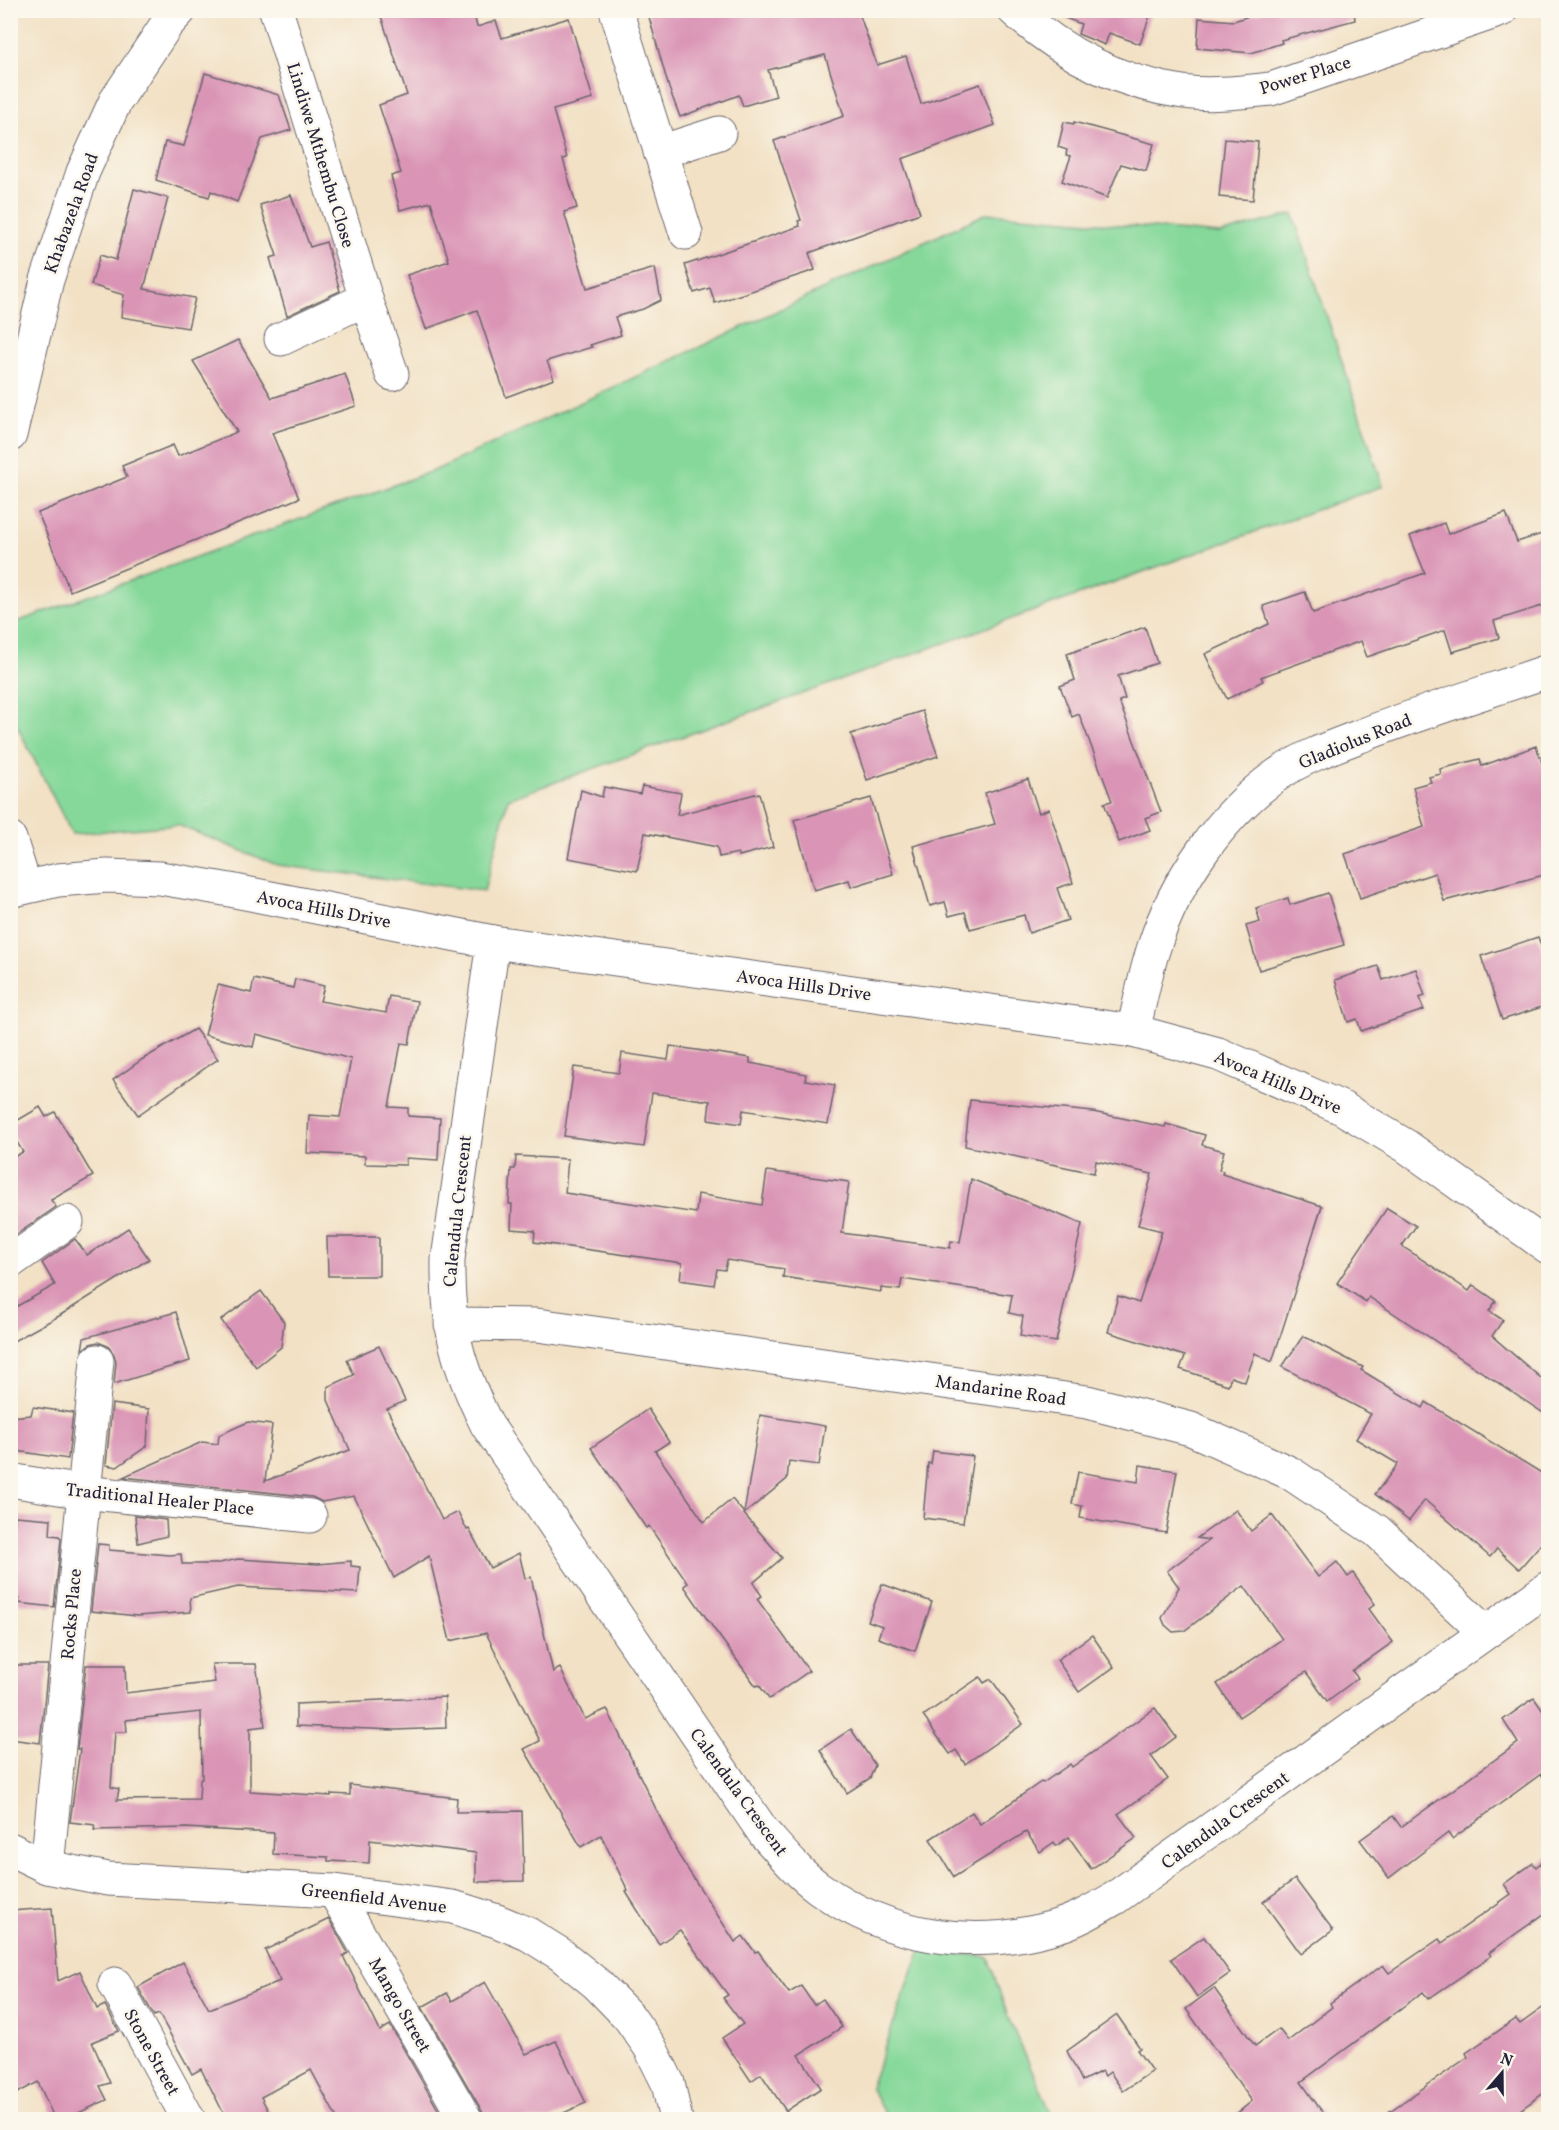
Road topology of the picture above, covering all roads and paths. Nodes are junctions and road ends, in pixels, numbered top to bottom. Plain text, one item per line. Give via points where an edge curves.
1 (180, 10) edge
2 (276, 10) edge
3 (616, 10) edge
4 (1014, 10) edge
5 (1501, 10) edge
6 (719, 133) dead end
7 (660, 152) junction
8 (686, 233) dead end
9 (366, 299) junction
10 (281, 339) dead end
11 (392, 374) dead end
12 (10, 435) edge
13 (1548, 671) edge
14 (10, 839) edge
15 (18, 889) edge
16 (493, 942) junction
17 (1133, 1031) junction
18 (67, 1222) dead end
19 (1548, 1247) edge
20 (10, 1262) edge
21 (451, 1324) junction
22 (97, 1361) dead end
23 (10, 1480) edge
24 (83, 1492) junction
25 (310, 1516) dead end
26 (1548, 1588) edge
27 (1485, 1632) junction
28 (10, 1849) edge
29 (47, 1867) junction
30 (334, 1890) junction
31 (115, 1984) dead end
32 (189, 2120) edge
33 (466, 2120) edge
34 (676, 2120) edge

1 - 12 street, Khabazela Road via 115,102 83,172 47,280
2 - 9 street, Lindiwe Mthembu Close
3 - 7 street
4 - 5 street, Power Place via 1083,60 1135,82 1184,92 1232,93 1270,89
6 - 7 street
7 - 8 street
9 - 10 street
9 - 11 street, Lindiwe Mthembu Close
13 - 17 street, Gladiolus Road via 1318,752 1278,774 1247,799 1213,836 1179,890 1154,946
14 - 15 street
15 - 16 street, Avoca Hills Drive via 58,880 107,876 160,878
16 - 17 street, Avoca Hills Drive
16 - 21 street, Calendula Crescent via 448,1259
17 - 19 street, Avoca Hills Drive via 1218,1054 1342,1108 1406,1146
18 - 20 street
21 - 27 street, Mandarine Road via 537,1325 1087,1402 1191,1429 1290,1473 1377,1531
21 - 27 street, Calendula Crescent via 461,1368 487,1425 764,1833 789,1862 850,1908 921,1934 988,1939 1022,1935 1086,1915
22 - 24 street, Rocks Place
23 - 24 street, Traditional Healer Place
24 - 25 street, Traditional Healer Place
24 - 29 street, Rocks Place
26 - 27 street, Calendula Crescent
28 - 29 street, Greenfield Avenue
29 - 30 street, Greenfield Avenue via 108,1879
30 - 33 street, Mango Street
30 - 34 street, Greenfield Avenue via 453,1907 528,1934 560,1954 597,1984 650,2047 668,2083
31 - 32 street, Stone Street

